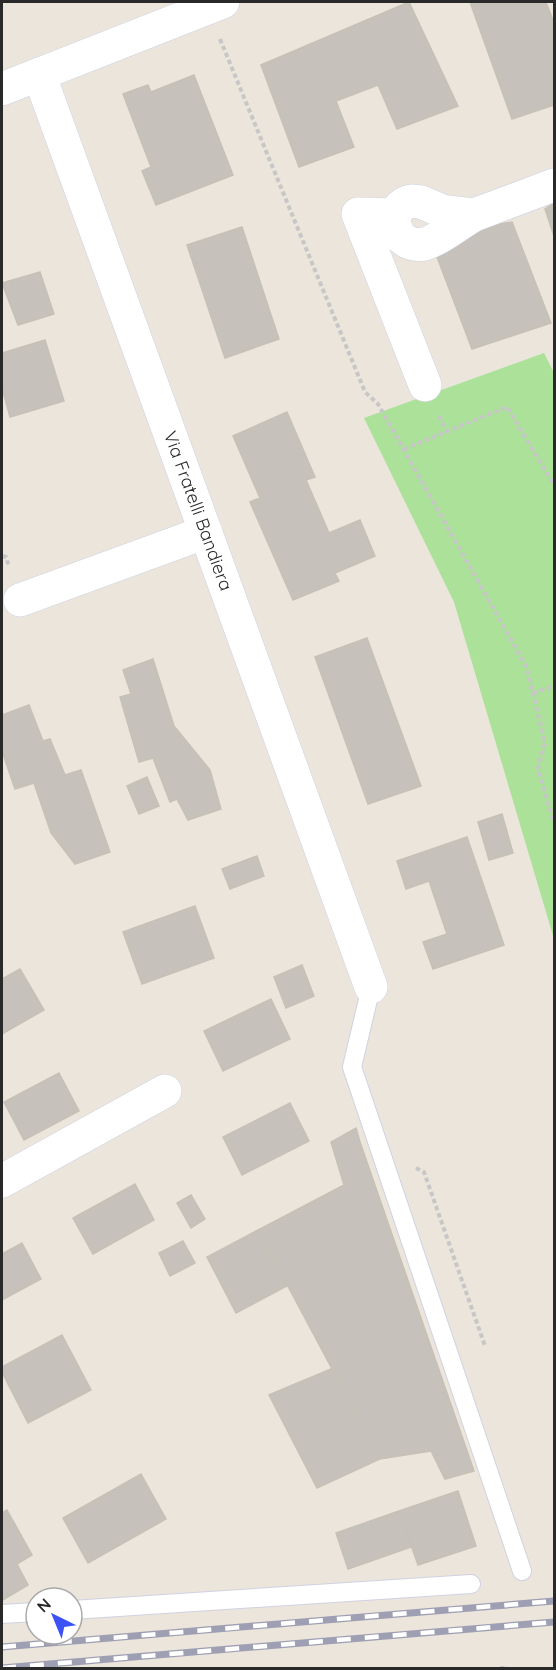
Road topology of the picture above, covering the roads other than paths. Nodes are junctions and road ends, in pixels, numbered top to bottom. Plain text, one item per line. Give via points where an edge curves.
1 (215, 4) edge
2 (39, 74) junction
3 (2, 89) edge
4 (555, 185) edge
5 (425, 386) dead end
6 (206, 532) junction
7 (20, 600) dead end
8 (371, 987) joint
9 (165, 1091) dead end
10 (2, 1181) edge
11 (522, 1571) dead end
12 (471, 1584) dead end
13 (84, 1609) edge
14 (24, 1613) edge
15 (2, 1614) edge

1 - 2 street
2 - 3 street
2 - 6 street, Via Fratelli Bandiera
4 - 5 street via 474,215 422,244 404,240 395,226 395,215 358,214
6 - 7 street
6 - 8 street, Via Fratelli Bandiera
8 - 11 lane via 352,1067
9 - 10 street
12 - 13 lane
14 - 15 lane

